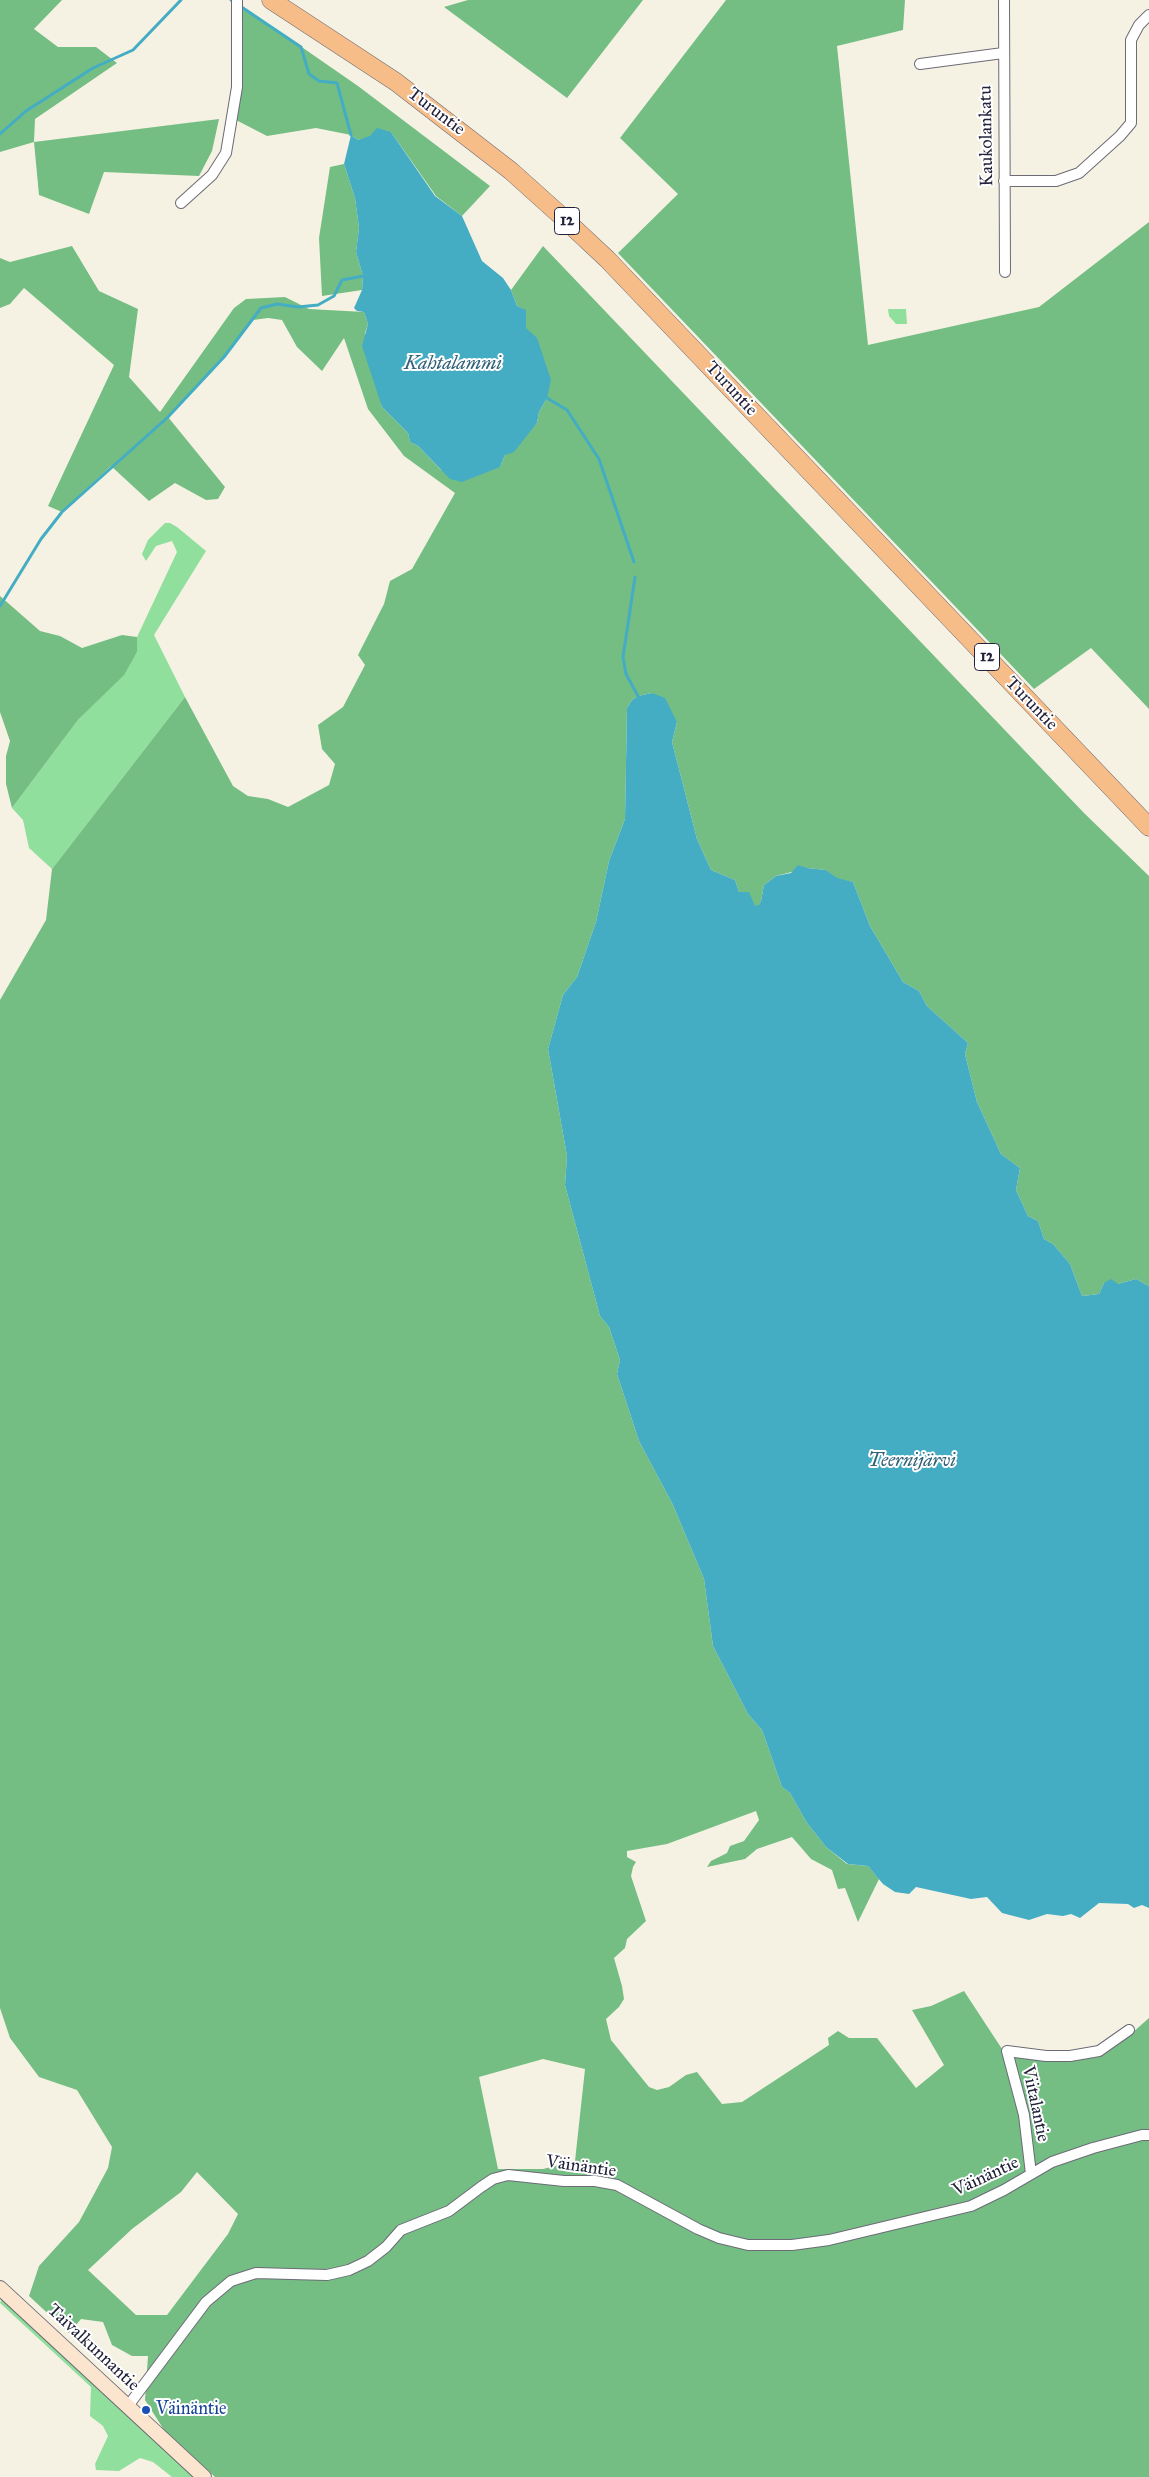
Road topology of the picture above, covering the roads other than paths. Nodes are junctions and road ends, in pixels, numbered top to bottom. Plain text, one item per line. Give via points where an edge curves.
1 (237, 0) edge
2 (271, 0) edge
3 (1004, 0) edge
4 (1149, 15) edge
5 (1003, 53) junction
6 (920, 64) dead end
7 (1004, 181) junction
8 (181, 204) dead end
9 (1005, 272) dead end
10 (1149, 827) edge
11 (1129, 2030) dead end
12 (1149, 2135) edge
13 (1032, 2174) junction
14 (0, 2288) edge
15 (128, 2406) junction
16 (204, 2477) edge

1 - 8 street via 237,87 226,153 212,175
2 - 10 highway, Turuntie / 12 via 418,98 574,227
3 - 5 street, Kaukolankatu
4 - 7 street via 1139,24 1131,40 1131,123 1120,136 1079,173 1056,181
5 - 6 street
5 - 7 street, Kaukolankatu
7 - 9 street, Kaukolankatu
11 - 13 street, Viitalantie via 1099,2051 1070,2056 1007,2051 1024,2115
12 - 13 street, Väinäntie via 1093,2148 1052,2162
13 - 15 street, Väinäntie via 971,2206 829,2240 792,2245 748,2245 698,2229 617,2185 508,2174 481,2186 449,2211 401,2230 368,2261 349,2270 326,2275 256,2273 231,2281 206,2302
14 - 15 street, Taivalkunnantie
15 - 16 street, Taivalkunnantie

